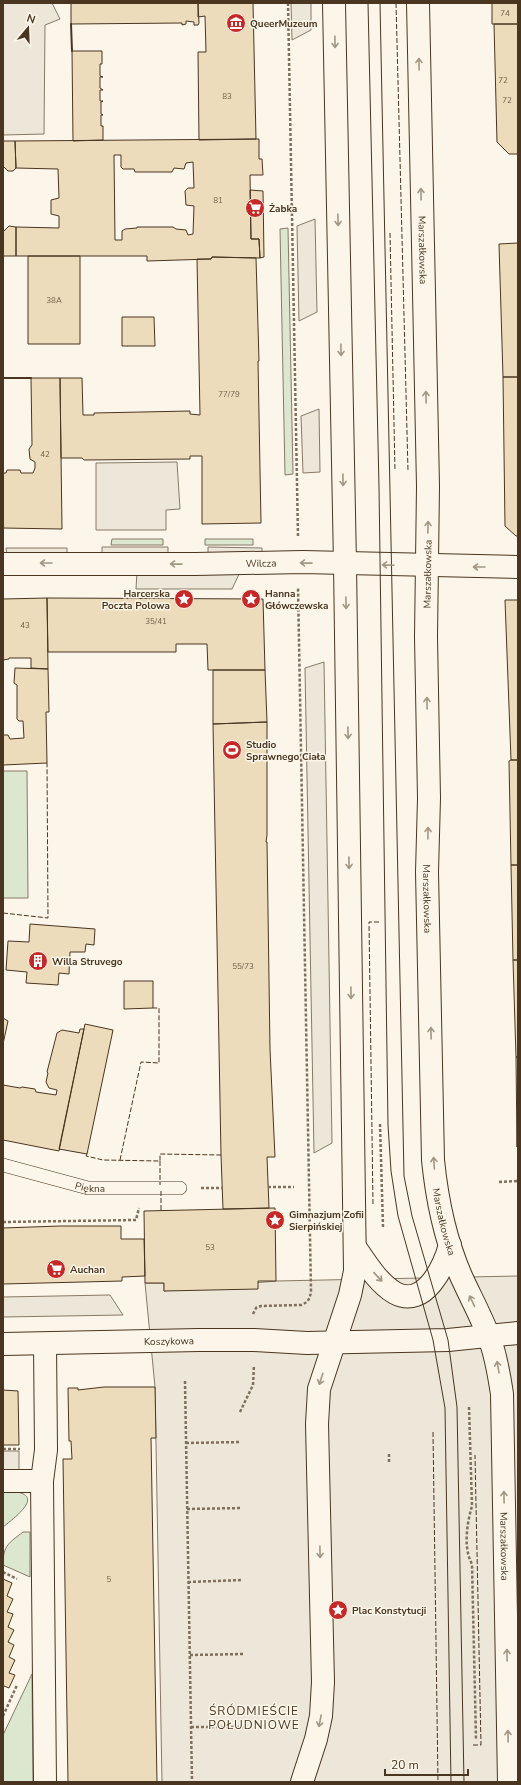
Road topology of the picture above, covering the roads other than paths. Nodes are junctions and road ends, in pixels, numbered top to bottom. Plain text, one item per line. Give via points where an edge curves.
1 (334, 3) edge
2 (418, 3) edge
3 (3, 564) edge
4 (345, 564) junction
5 (427, 566) junction
6 (518, 567) edge
7 (3, 1165) edge
8 (180, 1188) dead end
9 (450, 1245) junction
10 (355, 1247) junction
11 (518, 1333) edge
12 (489, 1336) junction
13 (334, 1342) junction
14 (3, 1344) edge
15 (45, 1344) junction
16 (42, 1481) junction
17 (3, 1482) edge
18 (44, 1782) edge
19 (302, 1782) edge
20 (509, 1782) edge

1 -> 4 main road
5 -> 2 main road, Marszałkowska via 428,486
4 -> 3 main road, Wilcza
5 -> 4 main road, Wilcza
4 -> 10 main road
6 -> 5 main road, Wilcza
9 -> 5 main road, Marszałkowska via 440,1206 433,1160 427,872
7 - 8 lane, Piękna via 88,1188
10 -> 9 main road via 368,1266 388,1287 407,1296 415,1295 431,1284 446,1259
12 -> 9 main road, Marszałkowska via 460,1275
10 - 13 main road via 350,1295
11 - 12 main road
12 - 13 main road via 448,1340
20 -> 12 main road, Marszałkowska via 503,1407 497,1360
13 - 15 main road, Koszykowa via 199,1340
13 -> 19 main road via 318,1389 317,1410 323,1682 321,1716
14 - 15 main road, Koszykowa
15 - 16 main road via 46,1450
16 - 17 main road
16 - 18 main road

